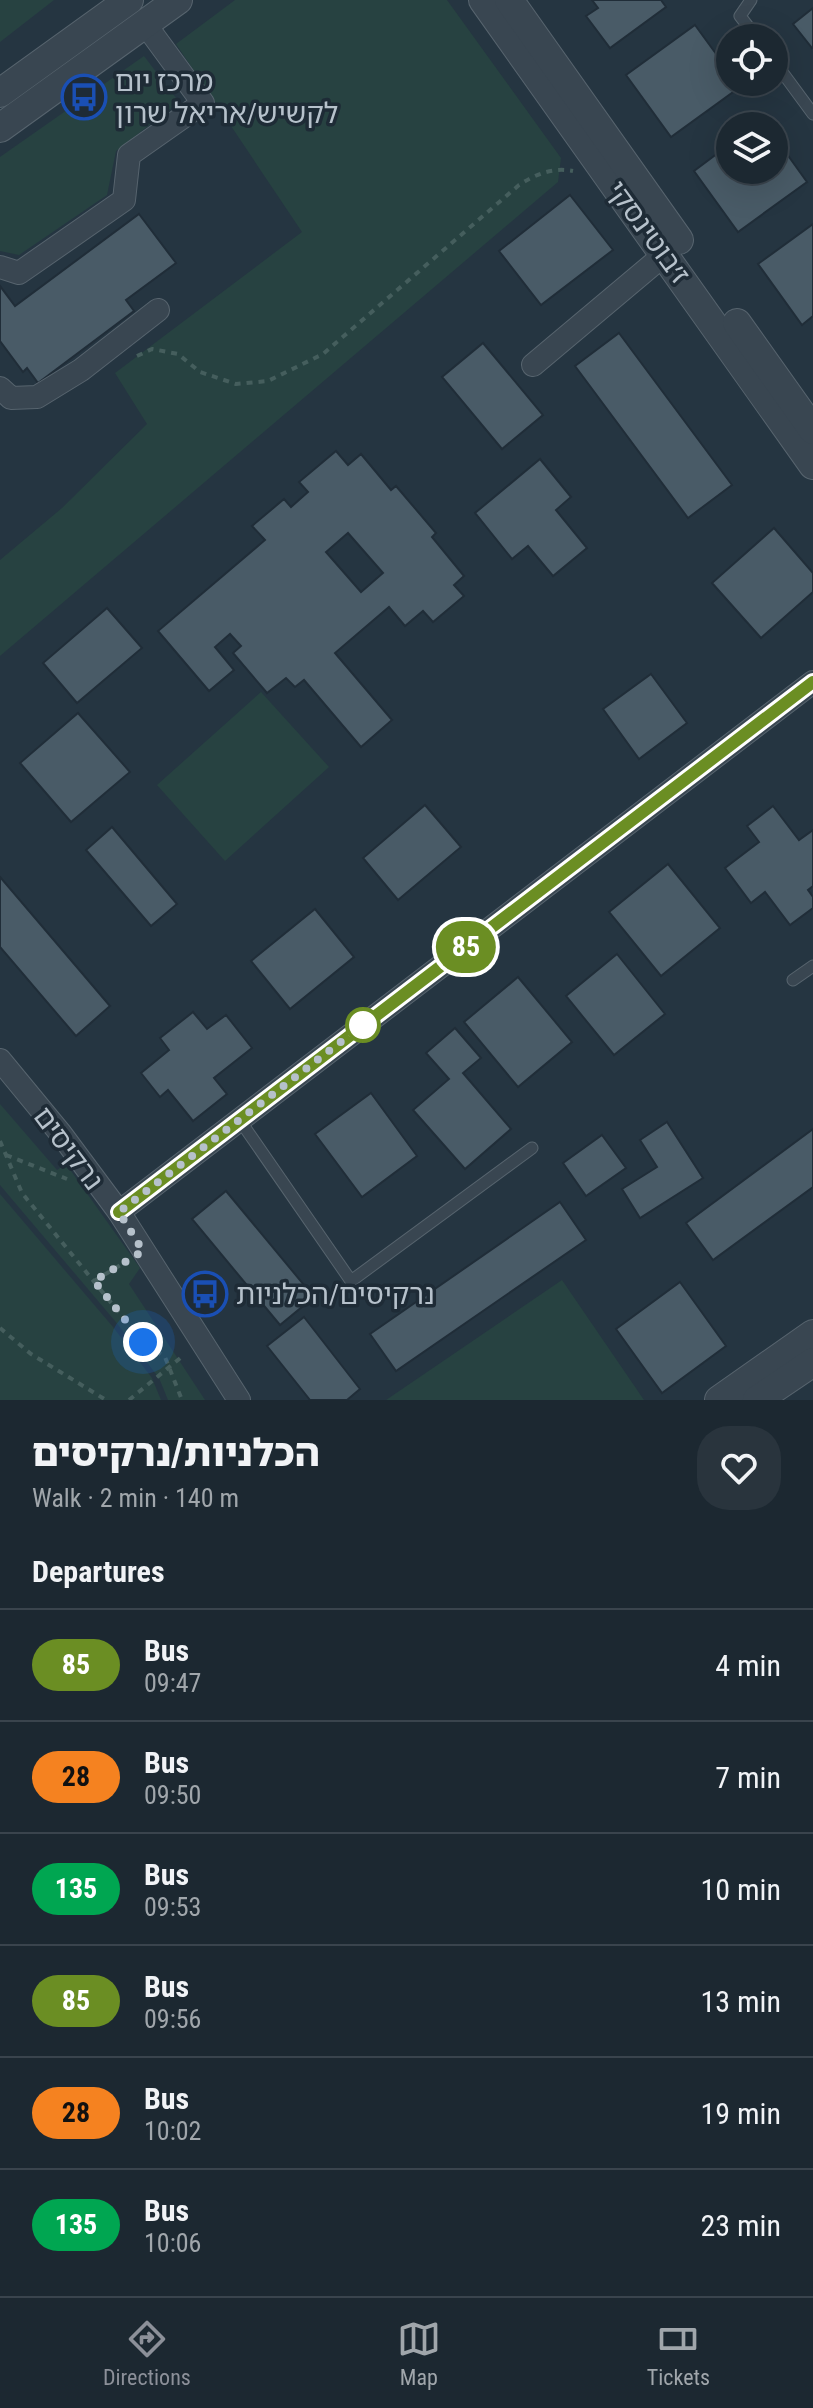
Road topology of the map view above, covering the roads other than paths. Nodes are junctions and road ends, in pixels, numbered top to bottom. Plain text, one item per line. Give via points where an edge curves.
1 (129, 0) edge
2 (178, 0) edge
3 (483, 0) edge
4 (509, 0) edge
5 (751, 0) edge
6 (145, 24) junction
7 (746, 24) edge
8 (788, 80) edge
9 (0, 93) edge
10 (813, 114) edge
11 (0, 128) edge
12 (665, 254) junction
13 (0, 267) edge
14 (158, 310) dead end
15 (533, 365) dead end
16 (0, 388) edge
17 (813, 430) edge
18 (813, 465) edge
19 (813, 682) edge
20 (813, 966) edge
21 (793, 980) dead end
22 (0, 1060) edge
23 (239, 1119) junction
24 (532, 1148) dead end
25 (119, 1212) junction
26 (813, 1334) edge
27 (813, 1362) edge
28 (239, 1400) edge
29 (719, 1400) edge
30 (757, 1400) edge

1 - 9 street
2 - 6 street
3 - 12 street, ז׳בוטינסקי
4 - 17 street, ז׳בוטינסקי
5 - 7 lane via 740,16
6 - 11 street
6 - 13 street via 203,103 129,155 124,200 19,273
8 - 10 lane
12 - 15 street
12 - 18 street, ז׳בוטינסקי
14 - 16 street via 37,397 11,398
19 - 23 street
20 - 21 lane
22 - 25 street, נרקיסים
23 - 24 lane via 351,1281
23 - 25 street
25 - 28 street, נרקיסים
26 - 29 street
27 - 30 street

